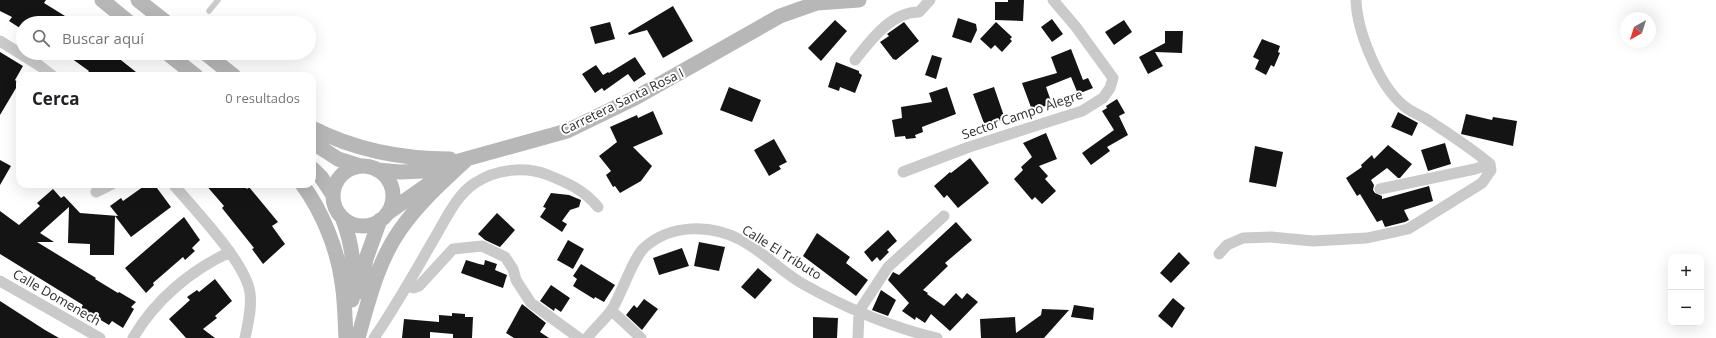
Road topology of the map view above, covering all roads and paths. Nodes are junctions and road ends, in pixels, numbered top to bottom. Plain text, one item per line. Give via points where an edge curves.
1 (102, 0) edge
2 (138, 0) edge
3 (218, 0) edge
4 (859, 0) edge
5 (930, 0) edge
6 (1053, 0) edge
7 (1356, 0) edge
8 (209, 11) dead end
9 (121, 16) edge
10 (158, 16) edge
11 (0, 41) edge
12 (16, 53) edge
13 (25, 60) edge
14 (176, 60) edge
15 (214, 60) edge
16 (855, 60) dead end
17 (39, 71) edge
18 (191, 72) edge
19 (229, 72) edge
20 (316, 130) edge
21 (316, 145) edge
22 (467, 159) junction
23 (1490, 164) junction
24 (360, 166) junction
25 (377, 170) junction
26 (316, 172) edge
27 (903, 172) dead end
28 (104, 188) edge
29 (176, 188) edge
30 (304, 188) edge
31 (1380, 189) dead end
32 (96, 192) dead end
33 (333, 195) junction
34 (598, 207) dead end
35 (384, 216) junction
36 (944, 216) dead end
37 (342, 217) junction
38 (230, 252) junction
39 (1219, 254) dead end
40 (0, 281) edge
41 (407, 286) junction
42 (611, 310) junction
43 (859, 311) junction
44 (100, 338) edge
45 (133, 338) edge
46 (245, 338) edge
47 (349, 338) edge
48 (358, 338) edge
49 (374, 338) edge
50 (579, 338) edge
51 (587, 338) edge
52 (641, 338) edge
53 (858, 338) edge
54 (937, 338) edge

1 - 9 street
2 - 10 street
3 - 8 lane
4 - 22 street, Carretera Santa Rosa I via 817,3 780,16 642,94 567,131
5 - 16 street via 919,12 901,14 873,38
6 - 27 street, Sector Campo Alegre via 1113,78 1103,98 1082,111 969,146
7 - 23 street via 1366,45 1388,90 1404,107 1461,141
11 - 12 street
13 - 17 street
14 - 18 street
15 - 19 street
20 - 22 street via 347,143 378,152 402,156
21 - 24 street via 338,159
22 - 25 street via 423,171
22 - 35 street via 416,191
22 - 48 street, Carretera Santa Rosa I via 400,230 385,257
23 - 31 street
23 - 39 street via 1491,170 1482,183 1408,229 1359,238 1313,241 1272,237 1243,238 1227,246
24 - 25 street
24 - 33 street via 348,170 339,178
25 - 35 street via 392,188 392,200
26 - 33 street
28 - 32 street
29 - 38 street
30 - 47 street via 317,210 336,257
33 - 37 street via 335,206
34 - 41 street via 580,189 535,170 518,169 488,176 474,183 458,200
35 - 37 street via 370,225 358,225
35 - 47 street via 366,259
36 - 43 street via 888,267
37 - 47 street via 354,265
38 - 45 street via 207,263 161,299
38 - 46 street via 247,282 250,293 250,312
40 - 44 street, Calle Domenech
41 - 49 street
41 - 50 street via 419,286 453,249 482,246 505,257 531,303
42 - 43 street, Calle El Tributo via 643,248 658,236 692,229 716,230 742,240 801,284
42 - 51 street, Calle El Tributo
42 - 52 street
43 - 53 street
43 - 54 street, Calle El Tributo via 910,332

